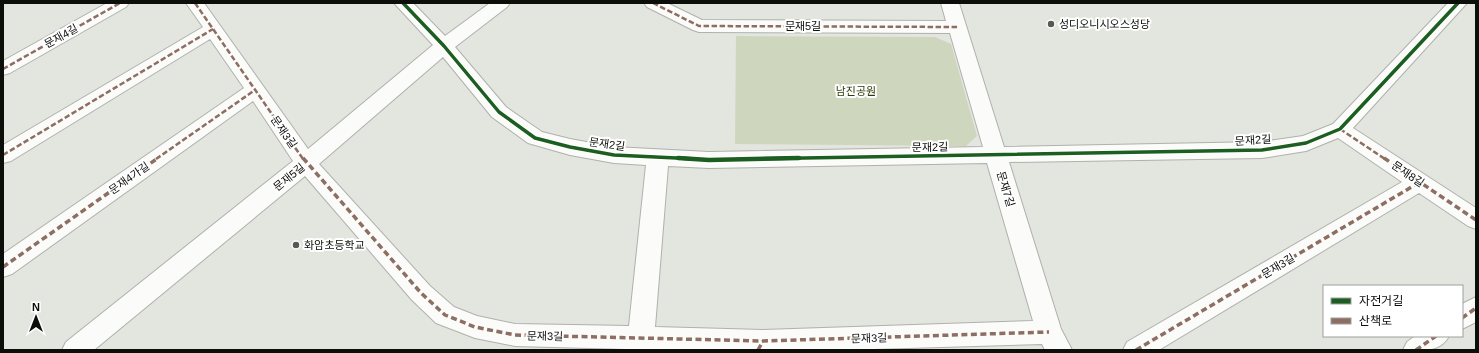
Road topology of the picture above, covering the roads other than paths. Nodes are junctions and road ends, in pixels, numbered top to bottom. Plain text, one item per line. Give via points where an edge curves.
1 (120, 3) edge
2 (195, 3) edge
3 (403, 3) edge
4 (501, 3) edge
5 (653, 3) edge
6 (950, 3) edge
7 (1458, 3) edge
8 (958, 27) junction
9 (213, 29) junction
10 (444, 46) junction
11 (3, 69) edge
12 (255, 90) junction
13 (1340, 129) junction
14 (996, 155) junction
15 (3, 156) edge
16 (658, 157) junction
17 (306, 164) junction
18 (1420, 182) junction
19 (1476, 220) edge
20 (3, 267) edge
21 (1476, 308) edge
22 (1463, 317) edge
23 (1435, 337) edge
24 (641, 338) junction
25 (1054, 341) edge
26 (761, 346) edge
27 (75, 350) edge
28 (1136, 350) edge
29 (1416, 350) edge

1 - 11 street, 문재4길
2 - 9 street, 문재3길
3 - 10 street, 문재2길
4 - 10 street, 문재5길
5 - 8 street, 문재5길 via 699,26
6 - 8 street, 문재7길
7 - 13 street, 문재2길
8 - 14 street, 문재7길
9 - 12 street, 문재3길
9 - 15 street
10 - 16 street, 문재2길 via 500,112 535,138 614,155
10 - 17 street, 문재5길
12 - 17 street, 문재3길
12 - 20 street, 문재4가길
13 - 14 street, 문재2길 via 1306,143 1262,150
13 - 18 street, 문재8길
14 - 16 street, 문재2길 via 709,160
14 - 25 street, 문재7길
16 - 24 street
17 - 24 street, 문재3길 via 421,294 445,316 475,327 515,335
17 - 27 street, 문재5길
18 - 19 street, 문재8길
18 - 28 street, 문재3길
21 - 22 street
23 - 29 street
24 - 26 street, 문재3길
25 - 26 street, 문재3길

